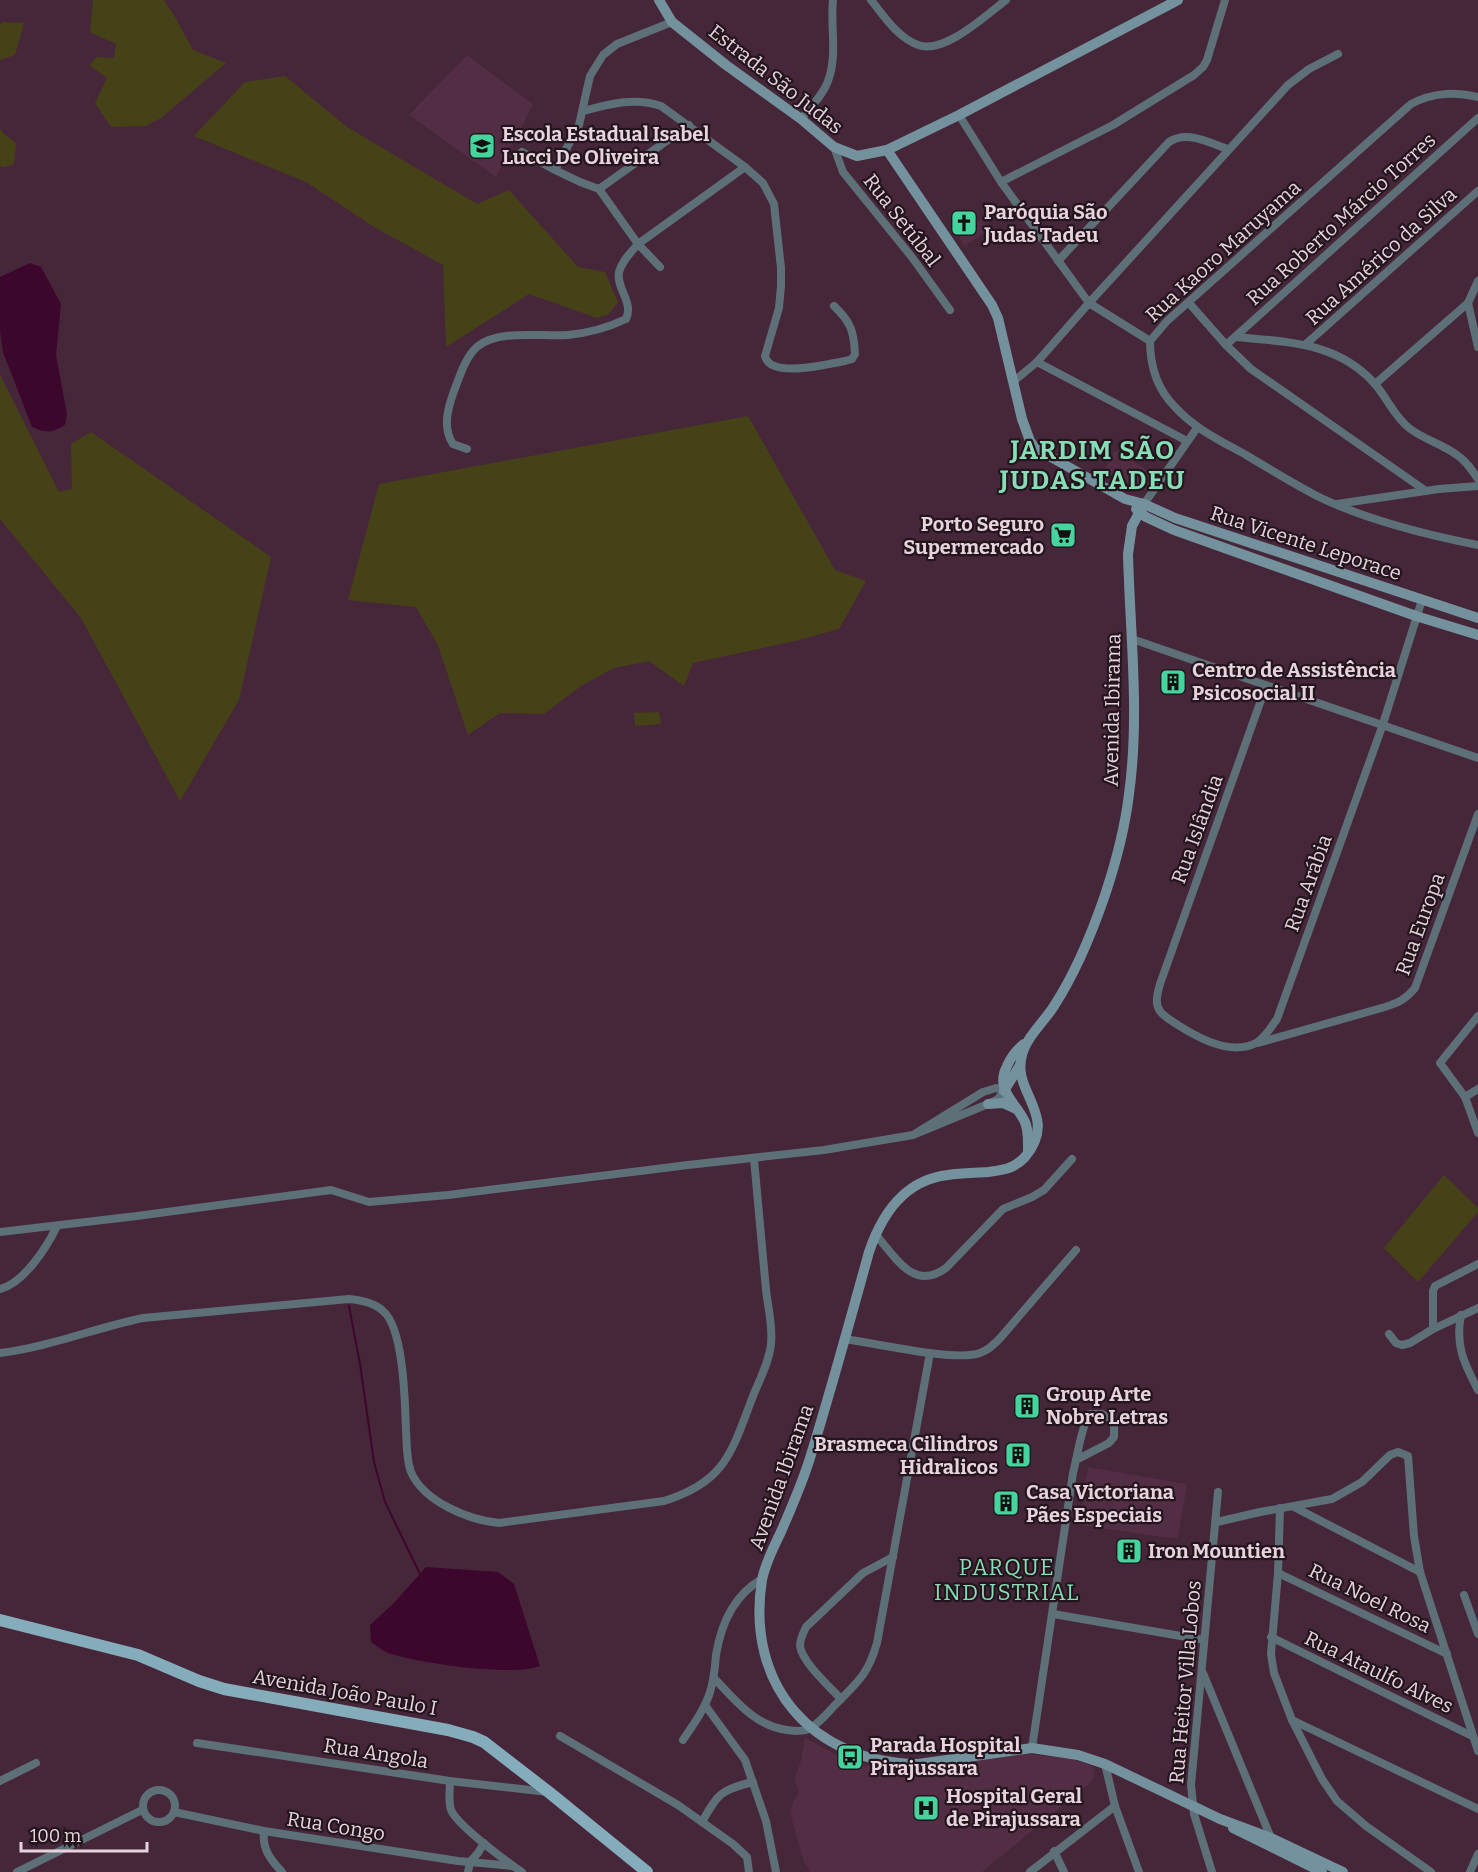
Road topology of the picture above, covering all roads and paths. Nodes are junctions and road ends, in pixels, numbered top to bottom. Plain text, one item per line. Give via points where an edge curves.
1 (659, 0) edge
2 (833, 0) edge
3 (871, 0) edge
4 (1006, 0) edge
5 (1225, 0) edge
6 (1172, 1) edge
7 (672, 22) junction
8 (1338, 54) dead end
9 (1478, 97) edge
10 (584, 111) junction
11 (959, 115) junction
12 (1478, 118) edge
13 (801, 119) junction
14 (689, 125) junction
15 (834, 147) junction
16 (1228, 149) junction
17 (887, 150) junction
18 (522, 152) dead end
19 (745, 167) junction
20 (555, 170) junction
21 (1001, 182) junction
22 (599, 189) junction
23 (1478, 191) edge
24 (638, 244) junction
25 (1058, 261) junction
26 (660, 267) dead end
27 (1478, 281) edge
28 (1475, 297) edge
29 (1089, 303) junction
30 (1189, 303) junction
31 (1468, 303) junction
32 (834, 306) dead end
33 (950, 310) dead end
34 (1236, 336) junction
35 (1150, 341) junction
36 (1306, 344) junction
37 (1226, 345) junction
38 (1478, 347) edge
39 (1037, 362) junction
40 (1014, 381) junction
41 (1375, 384) junction
42 (1197, 428) junction
43 (1187, 441) junction
44 (467, 449) dead end
45 (1478, 479) edge
46 (1478, 486) edge
47 (1426, 491) junction
48 (1336, 504) junction
49 (1142, 508) junction
50 (1478, 545) edge
51 (1422, 600) junction
52 (1416, 616) junction
53 (1478, 618) edge
54 (1478, 635) edge
55 (1132, 639) junction
56 (1266, 686) junction
57 (1382, 727) junction
58 (1478, 758) edge
59 (1478, 814) edge
60 (1478, 1016) edge
61 (1029, 1040) junction
62 (1256, 1043) junction
63 (1020, 1065) junction
64 (1478, 1089) edge
65 (1004, 1091) junction
66 (1029, 1096) junction
67 (1465, 1097) junction
68 (988, 1104) junction
69 (1016, 1109) junction
70 (1478, 1133) edge
71 (913, 1135) junction
72 (1028, 1153) junction
73 (754, 1159) junction
74 (1072, 1159) dead end
75 (57, 1226) junction
76 (0, 1232) edge
77 (875, 1234) junction
78 (1076, 1250) dead end
79 (1478, 1264) edge
80 (0, 1289) edge
81 (1478, 1308) edge
82 (1461, 1315) junction
83 (1433, 1329) junction
84 (1389, 1334) dead end
85 (845, 1339) junction
86 (0, 1353) edge
87 (930, 1353) junction
88 (1478, 1390) edge
89 (1076, 1460) junction
90 (1218, 1492) dead end
91 (1294, 1507) junction
92 (1280, 1508) junction
93 (1217, 1522) junction
94 (893, 1557) junction
95 (1420, 1572) junction
96 (1278, 1573) junction
97 (762, 1579) junction
98 (1464, 1595) dead end
99 (1053, 1614) junction
100 (0, 1620) edge
101 (1478, 1634) edge
102 (1271, 1637) junction
103 (1204, 1640) junction
104 (1447, 1654) junction
105 (1202, 1671) junction
106 (714, 1678) junction
107 (841, 1699) junction
108 (705, 1705) junction
109 (1292, 1720) junction
110 (810, 1728) junction
111 (1472, 1736) junction
112 (560, 1737) dead end
113 (683, 1740) dead end
114 (197, 1743) dead end
115 (1032, 1748) junction
116 (1478, 1751) edge
117 (36, 1763) dead end
118 (1104, 1764) junction
119 (0, 1781) edge
120 (450, 1781) junction
121 (753, 1782) junction
122 (550, 1792) junction
123 (1115, 1806) junction
124 (1192, 1806) junction
125 (1478, 1809) edge
126 (142, 1810) junction
127 (174, 1812) junction
128 (1220, 1819) junction
129 (702, 1822) junction
130 (264, 1831) junction
131 (1271, 1838) junction
132 (484, 1843) junction
133 (1054, 1851) junction
134 (1478, 1854) edge
135 (470, 1862) junction
136 (514, 1867) junction
137 (17, 1872) edge
138 (282, 1872) edge
139 (468, 1872) edge
140 (522, 1872) edge
141 (647, 1872) edge
142 (749, 1872) edge
143 (776, 1872) edge
144 (1030, 1872) edge
145 (1064, 1872) edge
146 (1139, 1872) edge
147 (1212, 1872) edge
148 (1322, 1872) edge
149 (1343, 1872) edge
150 (1431, 1872) edge
151 (1470, 1872) edge

1 - 7 main road, Estrada São Judas
2 - 13 street via 828,81
3 - 4 street via 904,37 930,46 965,31
5 - 21 street via 1207,60 1194,75 1113,125
6 - 11 main road, Estrada São Judas
7 - 10 street via 617,44 603,54 590,76
7 - 13 main road, Estrada São Judas
8 - 16 street via 1288,85
9 - 30 street, Rua Kaoro Maruyama via 1445,93 1411,104
10 - 14 street via 613,103 651,103
10 - 20 street
11 - 17 main road, Estrada São Judas
11 - 21 street
12 - 34 street, Rua Roberto Márcio Torres
13 - 15 main road, Estrada São Judas
14 - 19 street
14 - 22 street
15 - 17 main road, Estrada São Judas via 857,156
15 - 33 street, Rua Setúbal via 843,172
16 - 25 street via 1178,136
16 - 29 street
17 - 40 main road, Rua Vicente Leporace via 992,305
18 - 20 street
19 - 24 street
19 - 32 street via 770,193 777,221 781,286 765,356 768,363 790,369 852,359 853,330
20 - 22 street
21 - 25 street
22 - 24 street
23 - 36 street, Rua Américo da Silva
24 - 26 street
24 - 44 street via 619,273 628,304 626,319 597,331 502,337 477,347 463,367 447,414 448,437 453,444
25 - 29 street
27 - 28 street
28 - 31 street
29 - 35 street
29 - 39 street
30 - 35 street, Rua Kaoro Maruyama
30 - 37 street
31 - 38 street
31 - 41 street
34 - 36 street
34 - 37 street, Rua Roberto Márcio Torres
35 - 42 street, Rua Kaoro Maruyama via 1155,379 1174,407
36 - 41 street via 1352,363
37 - 47 street via 1251,369
39 - 40 street
39 - 43 street
40 - 49 main road, Rua Vicente Leporace via 1024,426 1035,448
41 - 45 street via 1409,428 1458,456
42 - 43 street
42 - 48 street, Rua Kaoro Maruyama
43 - 49 street
46 - 47 street
47 - 48 street
48 - 50 street, Rua Kaoro Maruyama via 1435,537
49 - 51 main road, Rua Vicente Leporace
49 - 52 main road via 1174,531
49 - 55 main road, Avenida Ibirama via 1132,526 1128,554
51 - 52 street, Rua Arábia
51 - 53 main road, Rua Vicente Leporace
52 - 54 main road
52 - 57 street, Rua Arábia
55 - 56 street
55 - 61 main road, Avenida Ibirama via 1133,748 1130,794 1120,847 1105,896 1072,975
56 - 57 street
56 - 62 street, Rua Islândia via 1157,999 1160,1012 1212,1044
57 - 58 street
57 - 62 street, Rua Arábia via 1277,1019
59 - 62 street, Rua Europa via 1410,994 1385,1007
60 - 67 street via 1440,1064
61 - 63 main road, Avenida Ibirama
61 - 65 main road, Avenida Ibirama via 1008,1064 1003,1077
63 - 65 main road, Avenida Ibirama
63 - 66 main road
64 - 67 street
65 - 66 main road
65 - 68 street
65 - 69 main road
65 - 71 street via 996,1088 983,1092
66 - 72 main road via 1038,1123 1035,1143
67 - 70 street
68 - 69 main road via 1003,1103
68 - 71 street
69 - 72 main road via 1026,1124
71 - 73 street
72 - 77 main road, Avenida Ibirama via 1008,1170 946,1175 924,1181 894,1202
73 - 75 street via 369,1202 332,1190
73 - 86 street via 772,1329 769,1358 722,1467 683,1495 664,1501 499,1523 456,1513 430,1494 411,1473 396,1331 383,1310 358,1300 143,1318
74 - 77 street via 1044,1190 1003,1209 938,1274 915,1276
75 - 76 street
75 - 80 street via 49,1243 23,1273
77 - 85 main road, Avenida Ibirama
78 - 87 street via 990,1348 977,1354
79 - 83 street via 1435,1286
81 - 82 street
82 - 83 street
82 - 88 street via 1459,1346
83 - 84 street via 1402,1345
85 - 87 street
85 - 97 main road, Avenida Ibirama via 808,1466
87 - 94 street
89 - 89 street via 1109,1443 1114,1437 1114,1421 1102,1414 1089,1414
89 - 99 street
90 - 93 street, Rua Heitor Villa Lobos
91 - 92 street
91 - 95 street
91 - 95 street via 1332,1499 1362,1482 1390,1455 1405,1454 1410,1460
92 - 93 street
92 - 96 street
93 - 103 street, Rua Heitor Villa Lobos
94 - 107 street via 872,1660 862,1679
94 - 107 street via 864,1573 802,1634 800,1648 805,1658
95 - 104 street
96 - 102 street
96 - 104 street, Rua Noel Rosa
97 - 106 street via 746,1590 728,1614 720,1636
97 - 110 main road, Avenida Ibirama via 761,1628 766,1659 785,1698
98 - 101 street
99 - 103 street
99 - 115 street
100 - 122 main road, Avenida João Paulo I via 138,1654 224,1689 462,1733 484,1742
102 - 109 street via 1274,1673
102 - 111 street, Rua Ataulfo Alves
103 - 105 street, Rua Heitor Villa Lobos
104 - 111 street
105 - 124 street, Rua Heitor Villa Lobos via 1192,1760
105 - 131 street
106 - 108 street
106 - 110 street via 764,1723 796,1731
107 - 110 street
108 - 113 street
108 - 121 street via 746,1760
109 - 125 street
109 - 150 street via 1337,1801 1365,1826
110 - 115 main road, Avenida Ibirama via 841,1748 904,1764
111 - 116 street
112 - 129 street
114 - 120 street, Rua Angola
115 - 118 main road, Avenida Ibirama via 1078,1755
117 - 119 street
118 - 123 street
118 - 124 main road, Avenida Ibirama
120 - 122 street, Rua Angola
120 - 132 street via 451,1809
121 - 129 street via 723,1792
121 - 143 street
122 - 141 main road, Avenida João Paulo I
123 - 133 street
123 - 146 street
124 - 128 main road, Avenida Ibirama
124 - 147 street, Rua Heitor Villa Lobos
126 - 127 street via 163,1821
126 - 127 street via 144,1798 159,1790 172,1796
126 - 137 street
127 - 130 street, Rua Congo
128 - 131 main road, Avenida Ibirama
128 - 148 main road, Avenida Ibirama
129 - 142 street via 744,1852
130 - 135 street, Rua Congo
130 - 138 street via 265,1850
131 - 149 main road, Avenida Ibirama
132 - 135 street
132 - 136 street
133 - 144 street
133 - 145 street
134 - 151 street
135 - 136 street, Rua Congo
135 - 139 street
136 - 140 street

